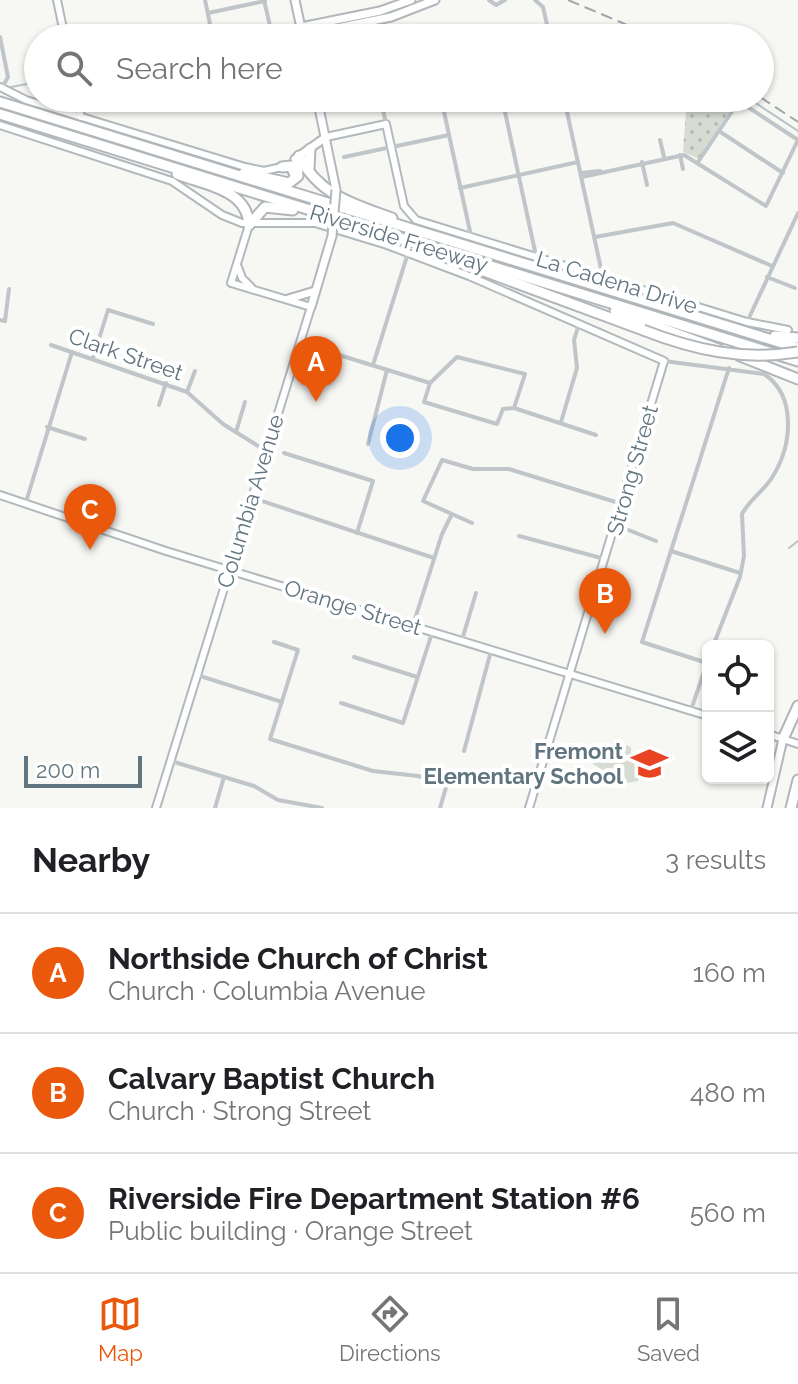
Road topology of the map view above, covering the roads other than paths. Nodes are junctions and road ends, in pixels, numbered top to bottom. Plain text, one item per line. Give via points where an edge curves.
1 (57, 0) edge
2 (205, 0) edge
3 (264, 0) edge
4 (295, 0) edge
5 (411, 0) edge
6 (435, 0) edge
7 (489, 0) edge
8 (505, 0) edge
9 (535, 0) edge
10 (208, 13) junction
11 (62, 24) edge
12 (210, 24) edge
13 (269, 24) edge
14 (300, 24) edge
15 (334, 24) edge
16 (359, 24) edge
17 (547, 24) edge
18 (0, 37) edge
19 (1, 87) edge
20 (24, 99) edge
21 (0, 102) edge
22 (24, 110) edge
23 (32, 112) edge
24 (65, 112) edge
25 (80, 112) edge
26 (320, 112) edge
27 (383, 112) edge
28 (444, 112) edge
29 (505, 112) edge
30 (567, 112) edge
31 (730, 112) edge
32 (755, 112) edge
33 (0, 114) edge
34 (81, 117) junction
35 (386, 124) junction
36 (0, 125) edge
37 (719, 131) junction
38 (449, 135) junction
39 (326, 137) junction
40 (660, 140) dead end
41 (798, 140) edge
42 (391, 147) junction
43 (109, 149) junction
44 (310, 149) junction
45 (680, 155) junction
46 (297, 157) junction
47 (344, 157) dead end
48 (664, 157) junction
49 (578, 162) junction
50 (642, 162) junction
51 (698, 162) junction
52 (205, 167) junction
53 (282, 167) junction
54 (683, 169) dead end
55 (783, 173) junction
56 (519, 175) junction
57 (581, 175) junction
58 (311, 176) junction
59 (292, 181) junction
60 (647, 185) dead end
61 (460, 188) junction
62 (798, 213) edge
63 (353, 224) junction
64 (249, 225) junction
65 (384, 233) junction
66 (471, 237) junction
67 (595, 237) junction
68 (439, 239) junction
69 (408, 253) junction
70 (537, 258) junction
71 (237, 265) junction
72 (772, 266) junction
73 (767, 277) junction
74 (603, 278) junction
75 (530, 279) junction
76 (795, 288) dead end
77 (9, 289) dead end
78 (254, 289) junction
79 (315, 291) junction
80 (288, 299) junction
81 (311, 307) junction
82 (2, 321) edge
83 (747, 322) junction
84 (717, 323) junction
85 (153, 324) dead end
86 (579, 324) junction
87 (798, 329) edge
88 (788, 330) joint
89 (798, 338) edge
90 (300, 343) junction
91 (51, 345) dead end
92 (798, 350) edge
93 (72, 352) junction
94 (93, 358) junction
95 (664, 361) junction
96 (798, 361) edge
97 (373, 365) junction
98 (729, 368) junction
99 (387, 370) junction
100 (195, 371) dead end
101 (798, 379) edge
102 (166, 383) junction
103 (430, 383) junction
104 (187, 392) junction
105 (245, 402) dead end
106 (159, 405) dead end
107 (514, 408) junction
108 (561, 422) junction
109 (47, 427) junction
110 (236, 432) junction
111 (596, 435) dead end
112 (85, 439) dead end
113 (368, 444) dead end
114 (266, 451) junction
115 (284, 453) dead end
116 (0, 495) edge
117 (253, 498) junction
118 (622, 504) junction
119 (25, 505) junction
120 (451, 516) junction
121 (472, 523) dead end
122 (616, 525) junction
123 (357, 533) junction
124 (519, 536) dead end
125 (656, 541) dead end
126 (671, 551) junction
127 (434, 558) junction
128 (605, 559) junction
129 (228, 570) junction
130 (740, 573) junction
131 (476, 593) dead end
132 (413, 625) junction
133 (432, 631) junction
134 (462, 640) junction
135 (715, 640) edge
136 (274, 642) dead end
137 (492, 648) junction
138 (354, 657) dead end
139 (702, 660) edge
140 (197, 675) junction
141 (570, 675) junction
142 (417, 677) junction
143 (702, 679) edge
144 (282, 702) junction
145 (341, 703) dead end
146 (798, 706) edge
147 (691, 710) junction
148 (702, 714) edge
149 (791, 742) edge
150 (464, 751) dead end
151 (171, 761) junction
152 (224, 777) junction
153 (798, 780) edge
154 (310, 806) edge
155 (156, 808) edge
156 (215, 808) edge
157 (322, 808) edge
158 (440, 808) edge
159 (529, 808) edge
160 (767, 808) edge
161 (791, 808) edge

1 - 11 street
2 - 10 street
3 - 10 street
3 - 13 street
4 - 14 main road
5 - 15 main road
6 - 16 main road
7 - 8 street via 496,5
9 - 17 street via 543,7
10 - 12 street
18 - 19 street via 8,77
19 - 20 street
21 - 22 highway, Riverside Freeway
23 - 52 highway, Riverside Freeway
24 - 34 street
25 - 34 street
26 - 39 main road, Columbia Avenue
27 - 35 street
28 - 38 street
29 - 56 street
30 - 49 street
31 - 37 street
32 - 41 street
33 - 43 highway, Riverside Freeway
34 - 53 street via 254,170
35 - 39 street
35 - 42 street
36 - 64 street via 172,181 230,219
37 - 51 street
37 - 55 street
38 - 42 street
38 - 61 street
39 - 44 main road
39 - 79 main road, Columbia Avenue, bridge via 336,190 332,236
40 - 48 street
41 - 55 street
42 - 47 street
42 - 66 street, La Cadena Drive via 405,209 422,223
43 - 63 highway, Riverside Freeway
43 - 64 highway via 240,199
44 - 46 main road
44 - 58 highway
45 - 48 street
45 - 51 street
45 - 54 street
46 - 53 main road
46 - 58 highway
46 - 59 highway via 299,172
48 - 50 street
49 - 56 street
49 - 57 street
50 - 57 street
50 - 60 street
51 - 55 street via 766,206
52 - 59 highway
52 - 68 highway, Riverside Freeway
53 - 59 highway via 295,170
56 - 61 street
56 - 70 street
57 - 67 street
58 - 68 highway via 329,193
61 - 66 street
62 - 72 street
63 - 64 highway via 272,206 261,209
63 - 65 highway, Riverside Freeway
64 - 69 street via 315,223
64 - 71 street
65 - 75 highway, Riverside Freeway
65 - 92 highway, bridge via 690,346 757,356
66 - 70 street, La Cadena Drive
67 - 72 street via 673,223
67 - 74 street
68 - 84 highway, Riverside Freeway
69 - 86 street
69 - 97 street
70 - 74 street, La Cadena Drive
71 - 78 street
71 - 78 street via 231,283
72 - 73 street
73 - 76 street
73 - 83 street
74 - 83 street, La Cadena Drive
75 - 96 highway, Riverside Freeway
75 - 101 highway
77 - 82 street
78 - 80 street
79 - 80 main road
79 - 81 main road, Columbia Avenue
80 - 81 street
81 - 90 street, Columbia Avenue
83 - 88 street, La Cadena Drive
84 - 89 highway
84 - 92 highway, Riverside Freeway
85 - 94 street via 108,310
86 - 95 street
86 - 108 street via 574,340 577,368
87 - 88 street
90 - 97 street
90 - 114 street, Columbia Avenue
91 - 93 street, Clark Street
93 - 94 street, Clark Street
93 - 109 street
94 - 102 street, Clark Street
95 - 98 street
95 - 118 street, Strong Street
97 - 99 street
98 - 126 street
98 - 130 street via 773,380 787,405 780,463 742,514
99 - 103 street
99 - 113 street
100 - 104 street
102 - 104 street, Clark Street
102 - 106 street
103 - 107 street via 424,402 497,424 503,409
103 - 107 street via 457,357 525,374
104 - 110 street, Clark Street
105 - 110 street
107 - 108 street
108 - 111 street
109 - 112 street
109 - 119 street
110 - 114 street, Clark Street
114 - 117 street, Columbia Avenue
115 - 123 street via 373,481
116 - 119 street, Orange Street
117 - 123 street
117 - 129 street, Columbia Avenue
118 - 120 street via 509,469 473,469 442,460 423,501
118 - 122 street, Strong Street
119 - 129 street, Orange Street
120 - 121 street
120 - 127 street
122 - 125 street
122 - 128 street, Strong Street
123 - 127 street
124 - 128 street
126 - 130 street
126 - 139 street via 642,642
127 - 132 street
128 - 141 street, Strong Street
129 - 132 street, Orange Street
129 - 140 street, Columbia Avenue
130 - 135 street
131 - 134 street
132 - 133 street, Orange Street
133 - 134 street, Orange Street
133 - 142 street
134 - 137 street, Orange Street
136 - 144 street via 298,650
137 - 141 street, Orange Street
137 - 150 street
138 - 142 street
140 - 144 street
140 - 151 street, Columbia Avenue
141 - 147 street, Orange Street
141 - 159 street, Strong Street
142 - 145 street via 403,723
143 - 147 street
144 - 158 street via 270,739 373,771 447,784
146 - 149 highway
147 - 148 street, Orange Street
149 - 160 main road
151 - 152 street
151 - 155 street, Columbia Avenue
152 - 154 street via 285,802
152 - 156 street
153 - 161 highway
154 - 157 street

